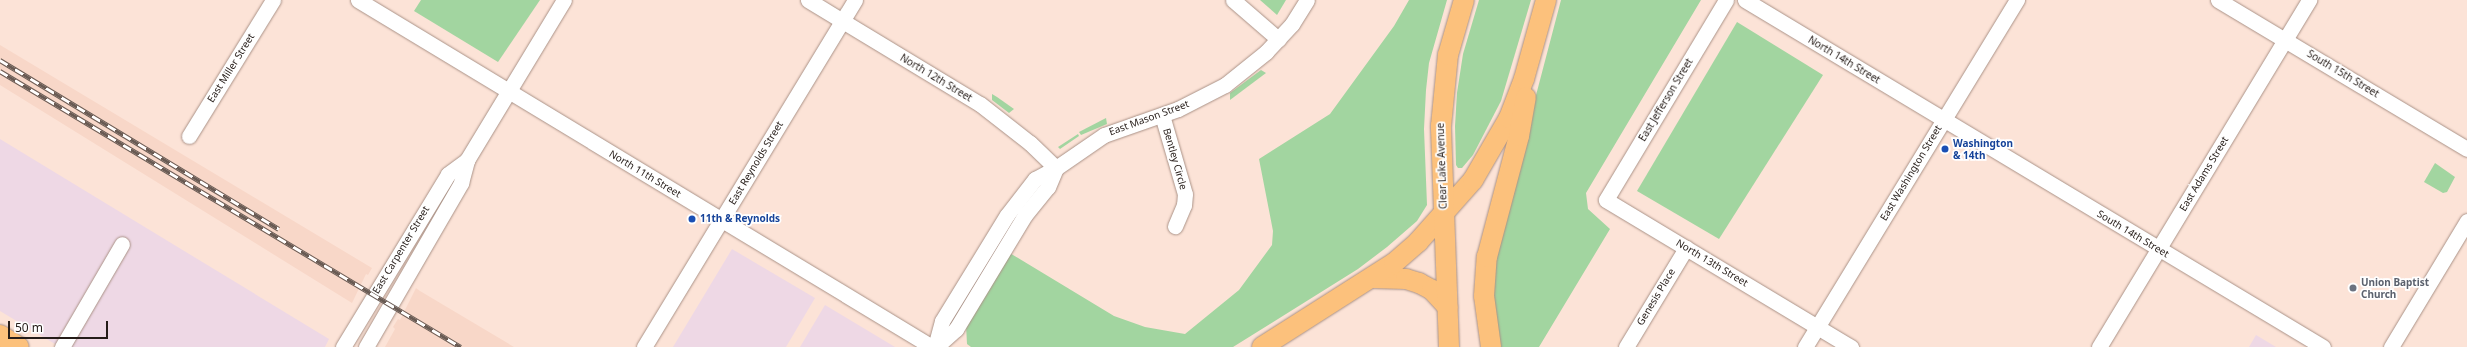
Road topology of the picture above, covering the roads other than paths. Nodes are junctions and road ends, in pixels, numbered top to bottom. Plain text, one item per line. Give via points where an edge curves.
1 (273, 0) edge
2 (358, 0) edge
3 (564, 0) edge
4 (808, 0) edge
5 (855, 0) edge
6 (1233, 0) edge
7 (1307, 0) edge
8 (1464, 0) edge
9 (1546, 0) edge
10 (1726, 0) edge
11 (1745, 0) edge
12 (2016, 0) edge
13 (2218, 0) edge
14 (2309, 0) edge
15 (842, 21) junction
16 (1540, 21) junction
17 (1278, 39) junction
18 (2285, 40) junction
19 (509, 90) junction
20 (1162, 115) junction
21 (1944, 120) junction
22 (189, 136) dead end
23 (2467, 149) edge
24 (467, 160) junction
25 (1056, 168) junction
26 (1606, 200) joint
27 (1444, 214) junction
28 (722, 220) junction
29 (2467, 221) edge
30 (1175, 226) dead end
31 (122, 244) dead end
32 (1686, 248) junction
33 (2158, 249) junction
34 (1374, 278) junction
35 (1448, 307) junction
36 (1817, 326) junction
37 (0, 335) edge
38 (19, 347) edge
39 (62, 347) edge
40 (343, 347) edge
41 (366, 347) edge
42 (644, 347) edge
43 (934, 347) edge
44 (1262, 347) edge
45 (1449, 347) edge
46 (1491, 347) edge
47 (1626, 347) edge
48 (1805, 347) edge
49 (1851, 347) edge
50 (2099, 347) edge
51 (2323, 347) edge
52 (2391, 347) edge

1 - 22 street, East Miller Street
2 - 19 street, North 11th Street
3 - 19 street, East Carpenter Street
4 - 15 street, North 12th Street
5 - 15 street, East Reynolds Street
6 - 17 street
7 - 17 street, East Mason Street
8 - 27 main road, Clear Lake Avenue via 1448,55 1440,126
9 - 16 main road, Clear Lake Avenue
10 - 26 street, East Jefferson Street
11 - 21 street, North 14th Street
12 - 21 street, East Washington Street
13 - 18 street, South 15th Street
14 - 18 street, East Adams Street
15 - 25 street, North 12th Street via 980,104 1030,143
15 - 28 street, East Reynolds Street
16 - 27 main road, Clear Lake Avenue via 1524,79 1509,118 1473,180
16 - 46 main road via 1519,136 1487,257 1484,296
17 - 20 street, East Mason Street via 1225,85
18 - 23 street, South 15th Street
18 - 33 street, East Adams Street
19 - 24 street, East Carpenter Street
19 - 28 street, North 11th Street
20 - 25 street, East Mason Street via 1104,135
20 - 30 street, Bentley Circle via 1185,194 1184,205
21 - 33 street, South 14th Street
21 - 36 street, East Washington Street
24 - 40 street, East Carpenter Street via 448,174
24 - 41 street, East Carpenter Street via 461,183
25 - 43 street via 1048,187 1022,222 956,329
26 - 32 street, North 13th Street
27 - 34 main road via 1418,242
27 - 35 main road
28 - 42 street, East Reynolds Street
28 - 43 street, North 11th Street
29 - 52 street
31 - 39 street
32 - 36 street, North 13th Street
32 - 47 street, Genesis Place
33 - 50 street, East Adams Street
33 - 51 street, South 14th Street
34 - 35 main road via 1406,279 1419,283 1432,290
34 - 44 main road
35 - 45 main road
36 - 48 street, East Washington Street
36 - 49 street, North 13th Street
37 - 38 main road

